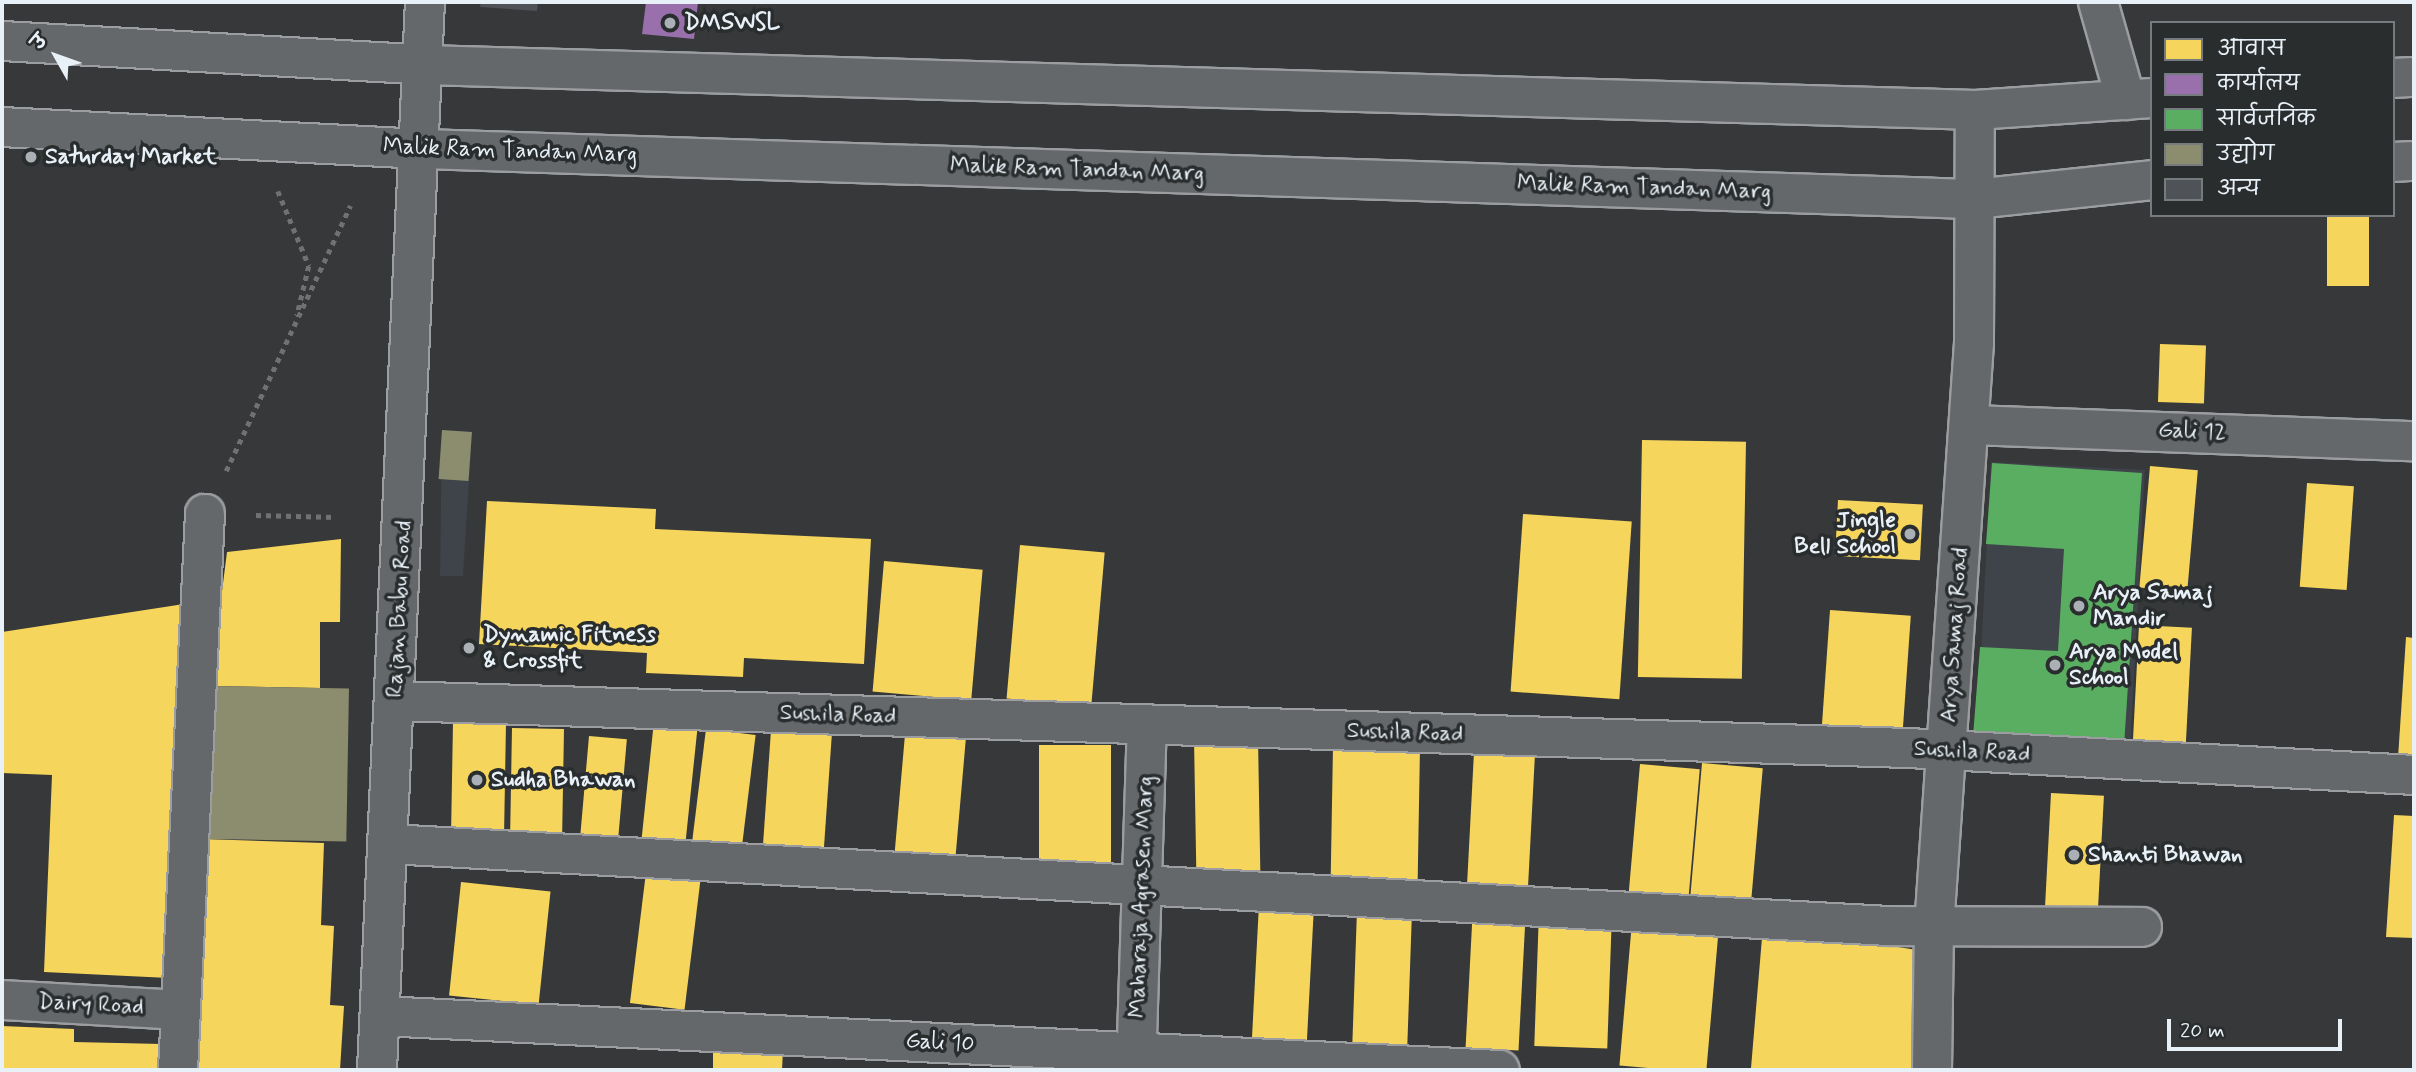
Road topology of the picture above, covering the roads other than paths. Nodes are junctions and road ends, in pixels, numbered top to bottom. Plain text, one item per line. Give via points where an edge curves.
1 (425, 2) edge
2 (2098, 2) edge
3 (2, 41) edge
4 (425, 65) junction
5 (2414, 77) edge
6 (2395, 78) edge
7 (2139, 99) edge
8 (1975, 110) junction
9 (2, 127) edge
10 (423, 149) junction
11 (2414, 161) edge
12 (2395, 162) edge
13 (2150, 180) edge
14 (1975, 199) junction
15 (1970, 425) junction
16 (2414, 441) edge
17 (205, 514) road end
18 (395, 701) junction
19 (1146, 724) junction
20 (1947, 753) junction
21 (2414, 775) edge
22 (389, 844) junction
23 (1142, 886) junction
24 (2142, 927) dead end
25 (1934, 928) junction
26 (2, 1000) edge
27 (180, 1010) junction
28 (380, 1016) junction
29 (1137, 1061) edge
30 (177, 1070) edge
31 (377, 1070) edge
32 (1500, 1070) edge
33 (1932, 1070) edge

1 - 4 street, Rajan Babu Road
2 - 7 street
3 - 4 street
4 - 8 street
4 - 10 street, Rajan Babu Road
5 - 6 street
7 - 8 street
8 - 14 street, Arya Samaj Road
9 - 10 street, Malik Ram Tandan Marg
10 - 14 street, Malik Ram Tandan Marg
10 - 18 street, Rajan Babu Road
11 - 12 street
13 - 14 street, Malik Ram Tandan Marg
14 - 15 street, Arya Samaj Road
15 - 16 street, Gali 12
15 - 20 street, Arya Samaj Road
17 - 27 street
18 - 19 street, Sushila Road
18 - 22 street, Rajan Babu Road
19 - 20 street, Sushila Road
19 - 23 street, Maharaja Agrasen Marg
20 - 21 street, Sushila Road
20 - 25 street, Arya Samaj Road
22 - 23 street
22 - 28 street, Rajan Babu Road
23 - 25 street
23 - 29 street, Maharaja Agrasen Marg
24 - 25 street
25 - 33 street, Arya Samaj Road
26 - 27 street, Dairy Road
27 - 30 street
28 - 29 street, Gali 10
28 - 31 street, Rajan Babu Road
29 - 32 street, Gali 10

